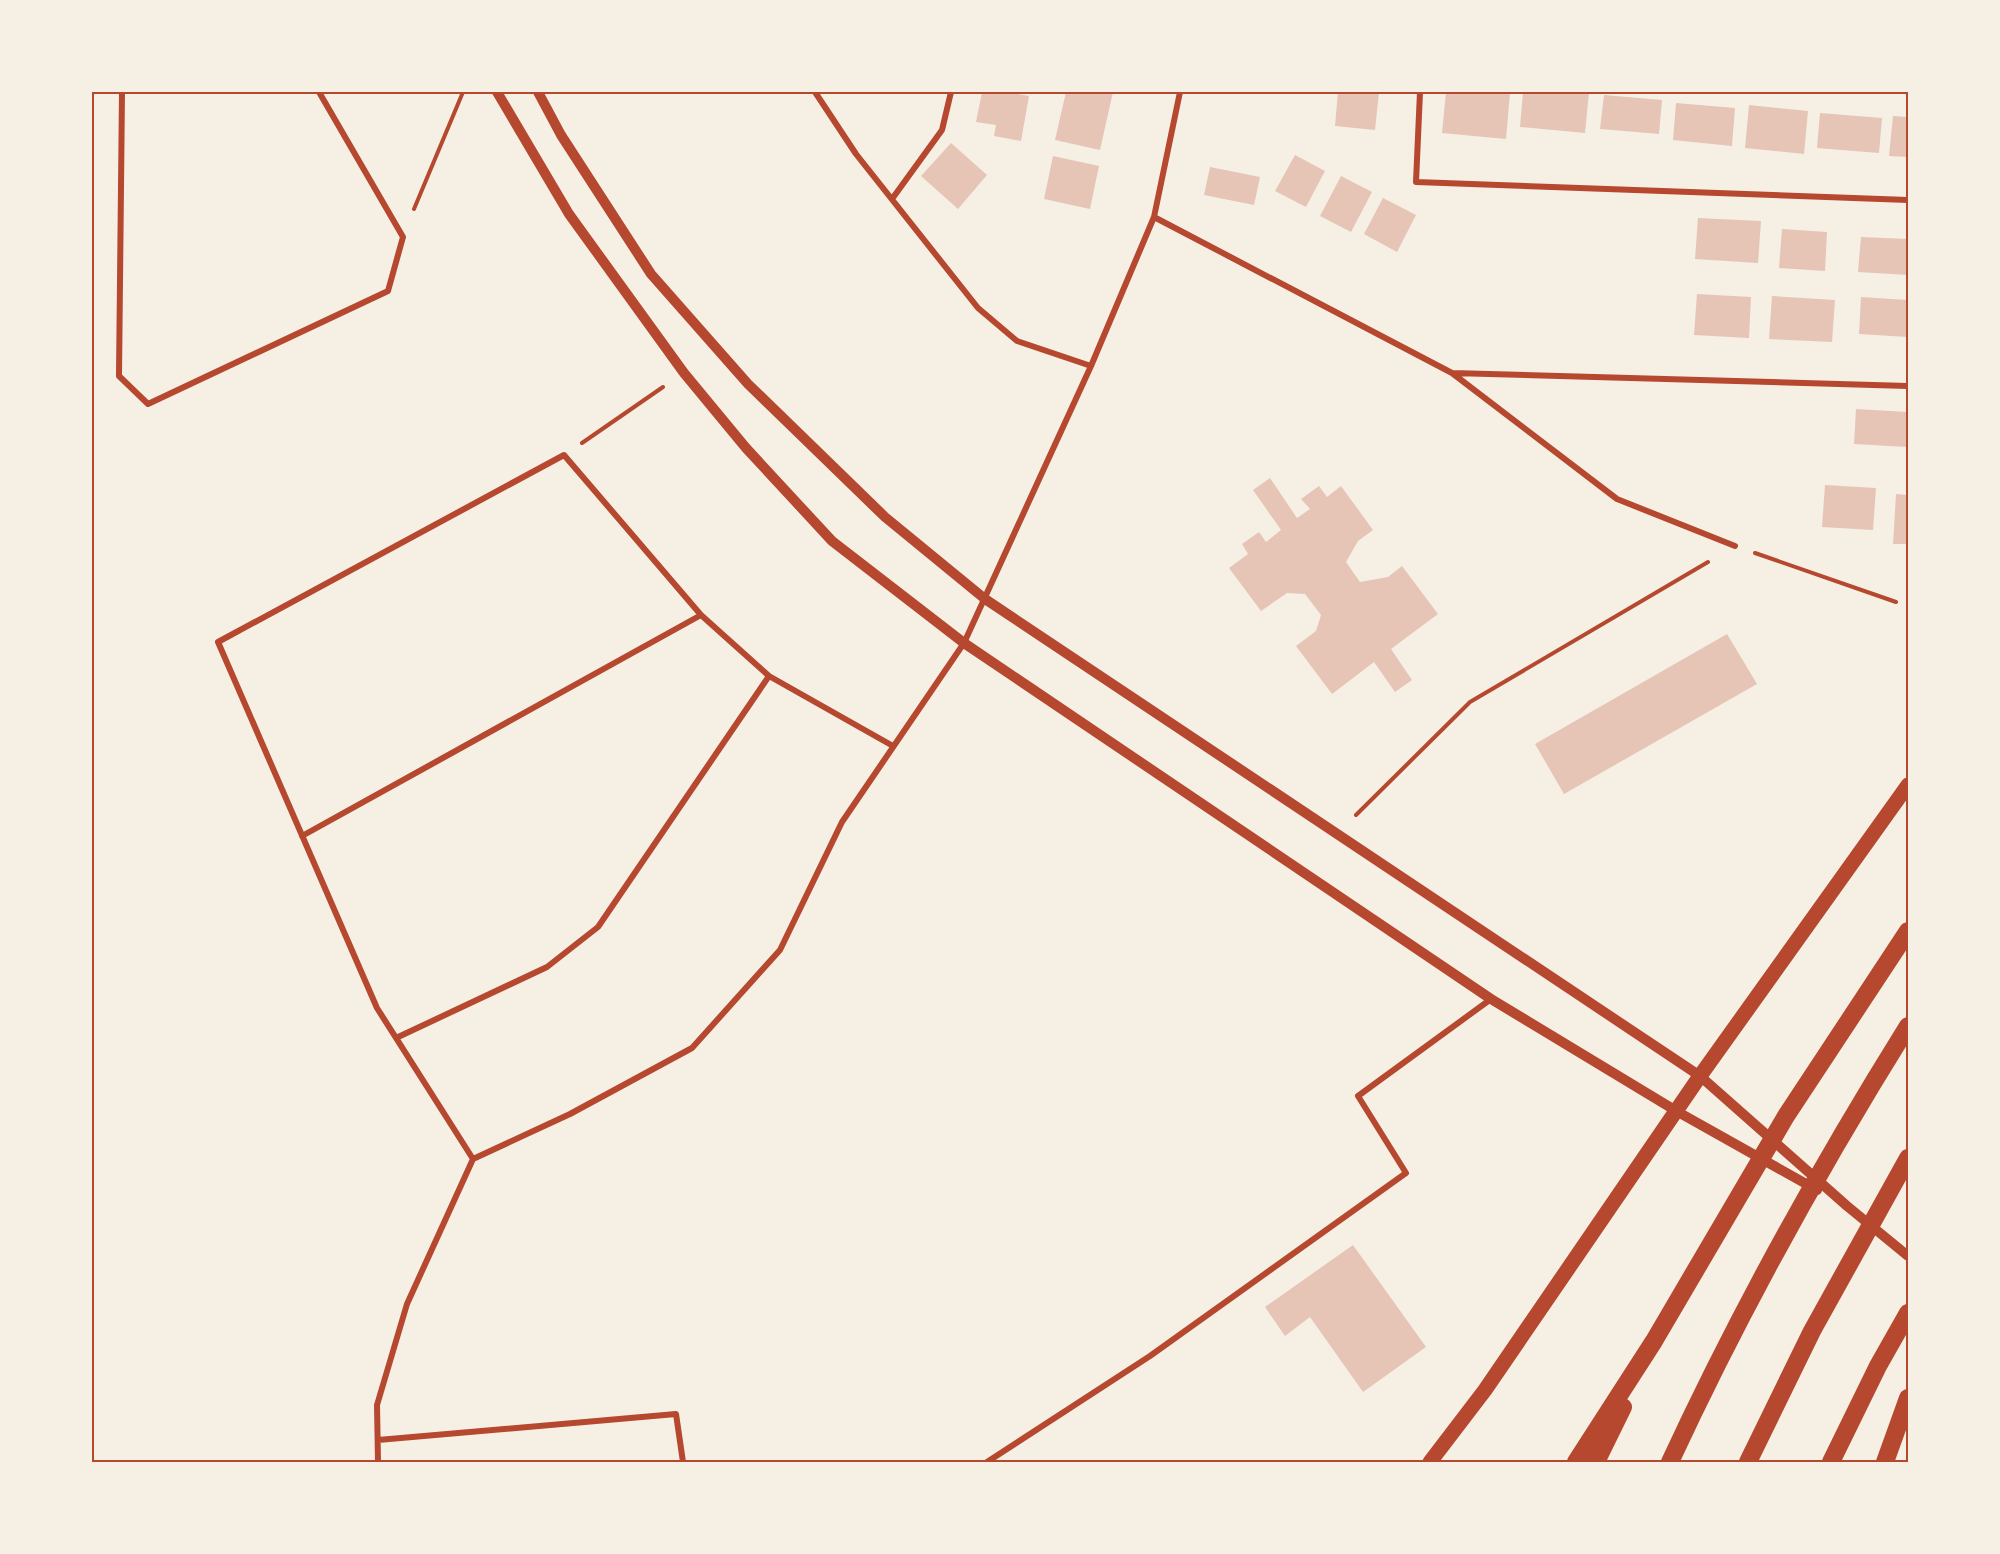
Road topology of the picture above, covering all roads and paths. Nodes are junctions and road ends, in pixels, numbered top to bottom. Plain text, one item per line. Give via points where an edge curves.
1 (122, 92) edge
2 (319, 92) edge
3 (463, 92) edge
4 (497, 92) edge
5 (537, 92) edge
6 (815, 92) edge
7 (951, 92) edge
8 (1180, 92) edge
9 (1420, 92) edge
10 (892, 199) junction
11 (1908, 200) edge
12 (1154, 217) junction
13 (403, 237) junction
14 (1091, 366) junction
15 (684, 373) junction
16 (1452, 373) junction
17 (1908, 386) edge
18 (564, 455) junction
19 (1735, 546) junction
20 (985, 599) junction
21 (1896, 602) dead end
22 (701, 615) junction
23 (964, 643) junction
24 (769, 676) junction
25 (894, 746) junction
26 (1908, 785) edge
27 (1336, 834) junction
28 (302, 836) junction
29 (1908, 931) edge
30 (1491, 999) junction
31 (1908, 1026) edge
32 (396, 1038) junction
33 (1700, 1076) junction
34 (1678, 1112) junction
35 (1908, 1158) edge
36 (473, 1159) junction
37 (1847, 1206) junction
38 (1908, 1256) edge
39 (1905, 1320) edge
40 (1654, 1341) junction
41 (1908, 1398) edge
42 (378, 1440) junction
43 (378, 1462) edge
44 (683, 1462) edge
45 (987, 1462) edge
46 (1430, 1462) edge
47 (1576, 1462) edge
48 (1596, 1462) edge
49 (1670, 1462) edge
50 (1748, 1462) edge
51 (1831, 1462) edge
52 (1885, 1462) edge

1 - 13 street via 119,376 148,404 388,291
2 - 13 street
3 - 13 path
4 - 15 street via 569,214
5 - 20 street via 651,274 740,376 885,517
6 - 10 street
7 - 10 street via 942,130
8 - 12 street
9 - 11 street via 1416,182
10 - 14 street via 978,308 1017,341
12 - 14 street
12 - 16 street
14 - 20 street
15 - 18 path
15 - 23 street via 832,542
16 - 17 street
16 - 19 street via 1617,499
18 - 22 street
18 - 28 street via 218,642
19 - 21 path
19 - 27 path via 1470,702
20 - 23 street
20 - 27 street
22 - 24 street
22 - 28 street
23 - 25 street
23 - 30 street
24 - 25 street
24 - 32 street via 598,927 547,967
25 - 36 street via 842,822 780,950 692,1048 570,1114
26 - 33 main road
27 - 33 street
28 - 32 street via 377,1008
29 - 40 highway via 1731,1207
30 - 34 street
30 - 45 street via 1358,1096 1406,1173 1150,1356
31 - 49 highway via 1828,1155 1752,1293
32 - 36 street
33 - 34 main road
33 - 37 street
34 - 37 street
34 - 46 main road via 1485,1390
35 - 50 highway via 1842,1276
36 - 42 street via 407,1304 377,1405
37 - 38 street
39 - 51 highway
40 - 47 highway
40 - 48 highway
41 - 52 highway
42 - 43 street
42 - 44 street via 676,1414

